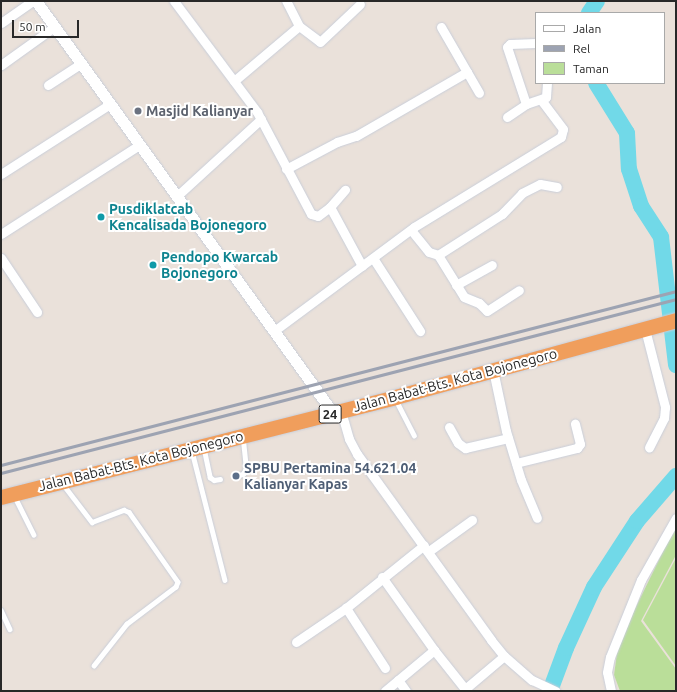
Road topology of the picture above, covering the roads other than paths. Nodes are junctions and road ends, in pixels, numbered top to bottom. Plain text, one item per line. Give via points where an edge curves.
1 (32, 1) edge
2 (36, 1) edge
3 (174, 1) edge
4 (286, 1) edge
5 (360, 4) dead end
6 (1, 23) edge
7 (299, 26) junction
8 (441, 27) dead end
9 (50, 30) junction
10 (535, 43) edge
11 (80, 64) junction
12 (1, 65) edge
13 (467, 72) junction
14 (234, 81) junction
15 (547, 84) edge
16 (48, 85) dead end
17 (479, 93) dead end
18 (541, 100) junction
19 (110, 104) junction
20 (526, 104) junction
21 (508, 117) dead end
22 (262, 119) junction
23 (140, 145) junction
24 (286, 169) junction
25 (1, 174) edge
26 (557, 187) dead end
27 (345, 190) dead end
28 (177, 196) junction
29 (330, 207) junction
30 (411, 230) junction
31 (1, 234) edge
32 (438, 255) junction
33 (1, 258) edge
34 (373, 258) junction
35 (492, 265) dead end
36 (362, 266) junction
37 (456, 285) junction
38 (519, 290) dead end
39 (37, 312) dead end
40 (676, 320) edge
41 (651, 327) junction
42 (274, 331) junction
43 (420, 331) dead end
44 (493, 370) junction
45 (395, 397) junction
46 (337, 412) junction
47 (575, 424) dead end
48 (449, 427) dead end
49 (243, 435) junction
50 (414, 435) dead end
51 (508, 438) junction
52 (197, 446) junction
53 (649, 447) dead end
54 (516, 463) junction
55 (236, 476) dead end
56 (220, 479) dead end
57 (61, 481) junction
58 (7, 495) edge
59 (537, 518) dead end
60 (676, 518) edge
61 (472, 520) dead end
62 (34, 535) dead end
63 (426, 548) junction
64 (382, 577) junction
65 (225, 580) dead end
66 (346, 608) junction
67 (1, 610) edge
68 (10, 629) dead end
69 (296, 642) dead end
70 (434, 650) junction
71 (504, 656) junction
72 (94, 666) dead end
73 (385, 668) dead end
74 (398, 680) junction
75 (385, 691) edge
76 (406, 691) edge
77 (556, 691) edge
78 (611, 691) edge

1 - 6 street
2 - 9 street
3 - 14 street
4 - 7 street
5 - 7 street via 320,42
7 - 14 street
8 - 13 street
9 - 11 street
9 - 12 street
10 - 20 street via 510,44 507,47
11 - 16 street
11 - 19 street
13 - 17 street
13 - 24 street via 356,136 337,142
14 - 22 street
15 - 18 street via 548,95
18 - 20 street
18 - 30 street via 563,129 561,137
19 - 23 street
19 - 25 street
20 - 21 street
22 - 24 street
22 - 28 street
23 - 28 street
23 - 31 street
24 - 29 street via 314,216
26 - 32 street via 540,184 522,193 502,214
27 - 29 street
28 - 42 street
29 - 36 street
30 - 32 street via 430,252
30 - 34 street
32 - 37 street
33 - 39 street
34 - 36 street
34 - 43 street
35 - 37 street
36 - 42 street
37 - 38 street via 467,299 479,303 488,311
40 - 41 highway, Jalan Babat-Bts. Kota Bojonegoro / 24
41 - 44 highway, Jalan Babat-Bts. Kota Bojonegoro / 24
41 - 53 street via 665,407 664,418
42 - 46 street
44 - 45 highway, Jalan Babat-Bts. Kota Bojonegoro / 24
44 - 51 street
45 - 46 highway, Jalan Babat-Bts. Kota Bojonegoro / 24
45 - 50 lane via 400,412
46 - 49 highway, Jalan Babat-Bts. Kota Bojonegoro / 24
46 - 63 street via 352,448
47 - 54 street via 580,444 577,448
48 - 51 street via 458,443 466,448
49 - 52 highway, Jalan Babat-Bts. Kota Bojonegoro / 24
49 - 55 lane via 246,469 243,474
51 - 54 street
52 - 56 lane via 210,477 214,480
52 - 57 highway, Jalan Babat-Bts. Kota Bojonegoro / 24
52 - 65 lane
54 - 59 street
57 - 58 highway, Jalan Babat-Bts. Kota Bojonegoro / 24
57 - 72 lane via 92,522 124,510 129,512 178,582 176,587 127,624
58 - 62 lane
60 - 78 street via 641,580 610,657 607,672
61 - 63 street
63 - 64 street
63 - 71 street
64 - 66 street
64 - 70 street
66 - 69 street
66 - 73 street
67 - 68 lane
70 - 71 street via 465,689
70 - 74 street
71 - 77 street via 532,680
74 - 75 street
74 - 76 street

